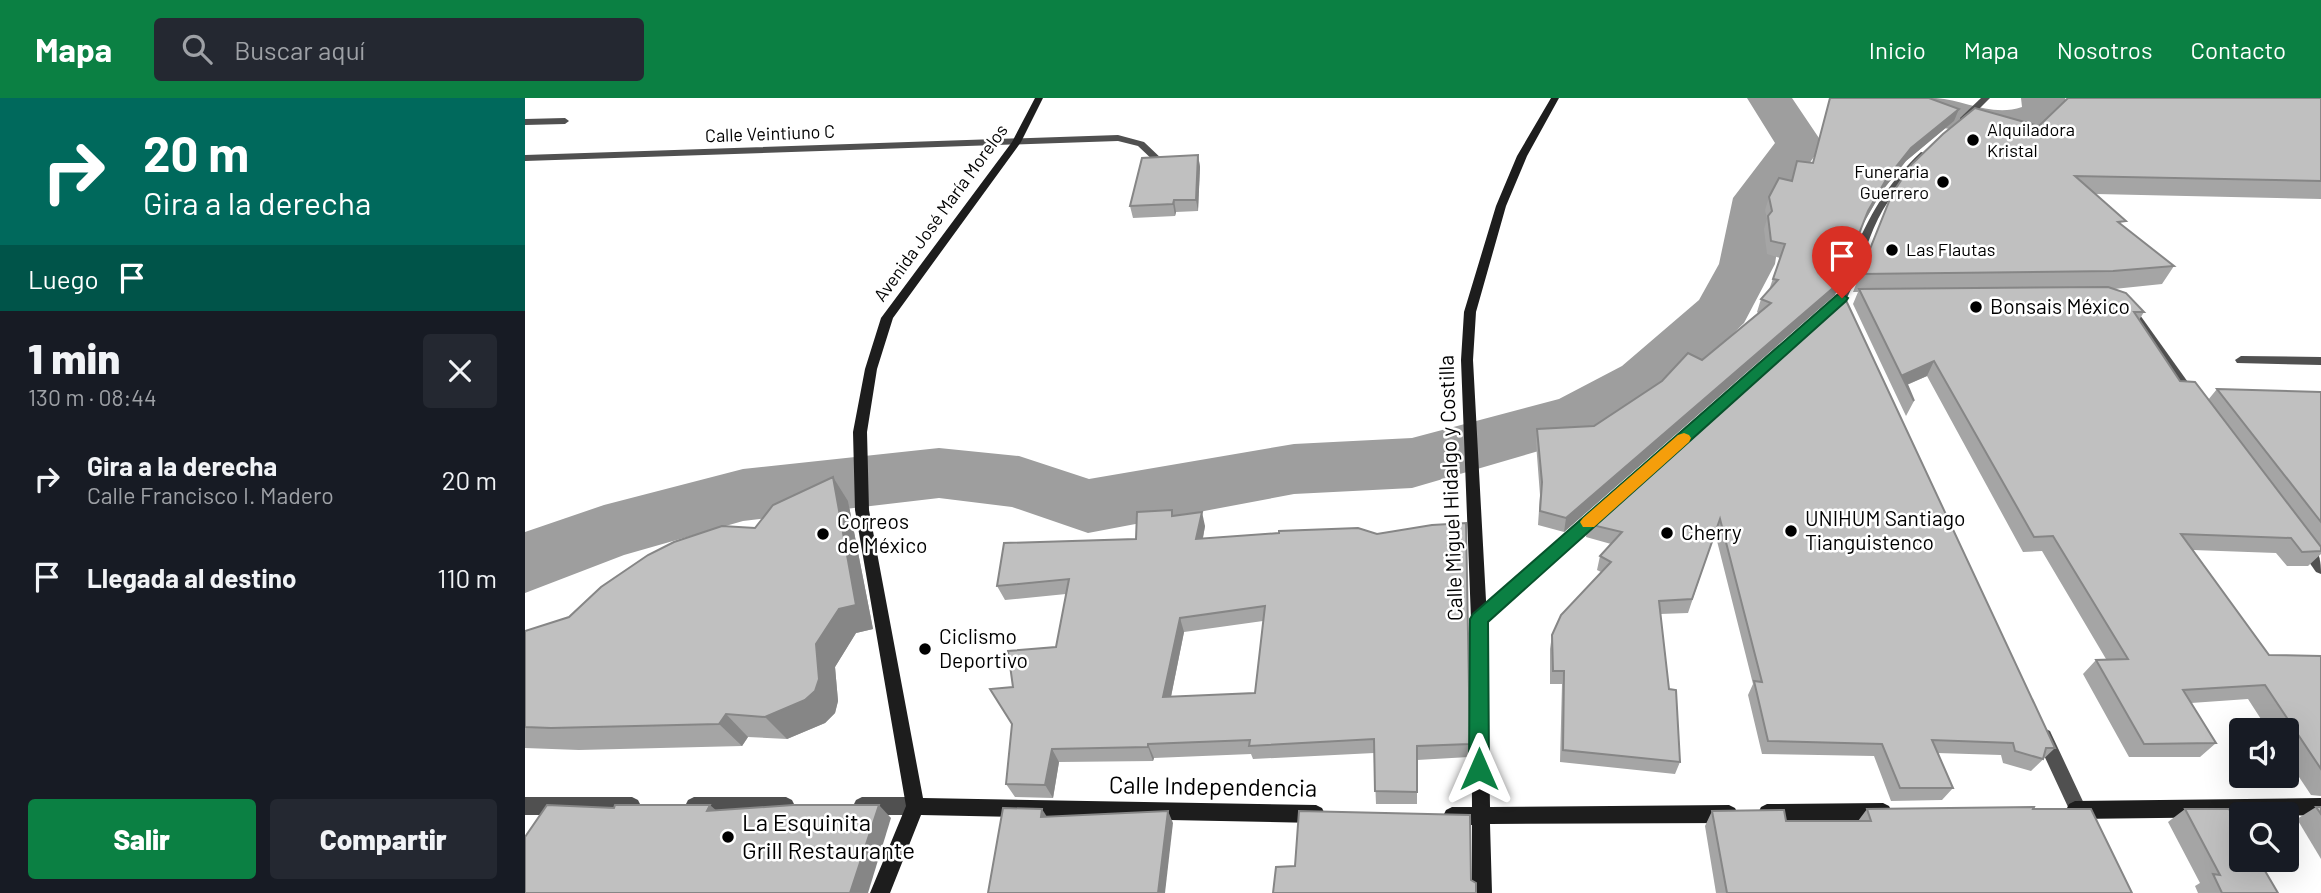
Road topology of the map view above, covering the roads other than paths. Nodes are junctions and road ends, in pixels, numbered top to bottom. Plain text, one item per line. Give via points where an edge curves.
1 (1038, 98) edge
2 (1555, 98) edge
3 (1966, 98) edge
4 (1984, 101) edge
5 (565, 121) dead end
6 (525, 122) edge
7 (1958, 125) edge
8 (1016, 142) junction
9 (1931, 148) edge
10 (525, 158) edge
11 (1159, 161) edge
12 (2127, 304) edge
13 (2241, 359) dead end
14 (2321, 362) edge
15 (2191, 394) junction
16 (2209, 395) edge
17 (2202, 410) edge
18 (2297, 536) edge
19 (2321, 568) edge
20 (1479, 619) junction
21 (2035, 716) edge
22 (525, 806) edge
23 (646, 806) edge
24 (673, 806) edge
25 (808, 806) edge
26 (848, 806) edge
27 (915, 807) junction
28 (2321, 807) edge
29 (2055, 810) edge
30 (2079, 810) junction
31 (1905, 812) edge
32 (1341, 814) edge
33 (1439, 816) edge
34 (1479, 817) junction
35 (2088, 829) edge
36 (880, 893) edge
37 (1482, 893) edge

1 - 8 main road, Avenida José María Morelos
2 - 20 main road, Calle Miguel Hidalgo y Costilla via 1522,156 1484,256 1470,312 1467,360
3 - 4 street
4 - 7 street
5 - 6 street
8 - 10 street, Calle Veintiuno C
8 - 11 street, Calle Veintiuno C via 1135,139
8 - 27 main road, Avenida José María Morelos via 887,318 870,369 860,432 862,510
9 - 20 street via 1886,193 1869,225 1847,302
12 - 15 street
13 - 14 street
15 - 16 street
15 - 17 street
18 - 19 street
20 - 34 main road, Calle Miguel Hidalgo y Costilla
21 - 30 street
22 - 23 street
24 - 25 street
26 - 27 street, Calle Independencia
27 - 32 main road, Calle Independencia
27 - 36 main road
28 - 30 main road
29 - 30 main road
30 - 35 street
31 - 34 main road
33 - 34 main road
34 - 37 main road, Calle Miguel Hidalgo y Costilla

